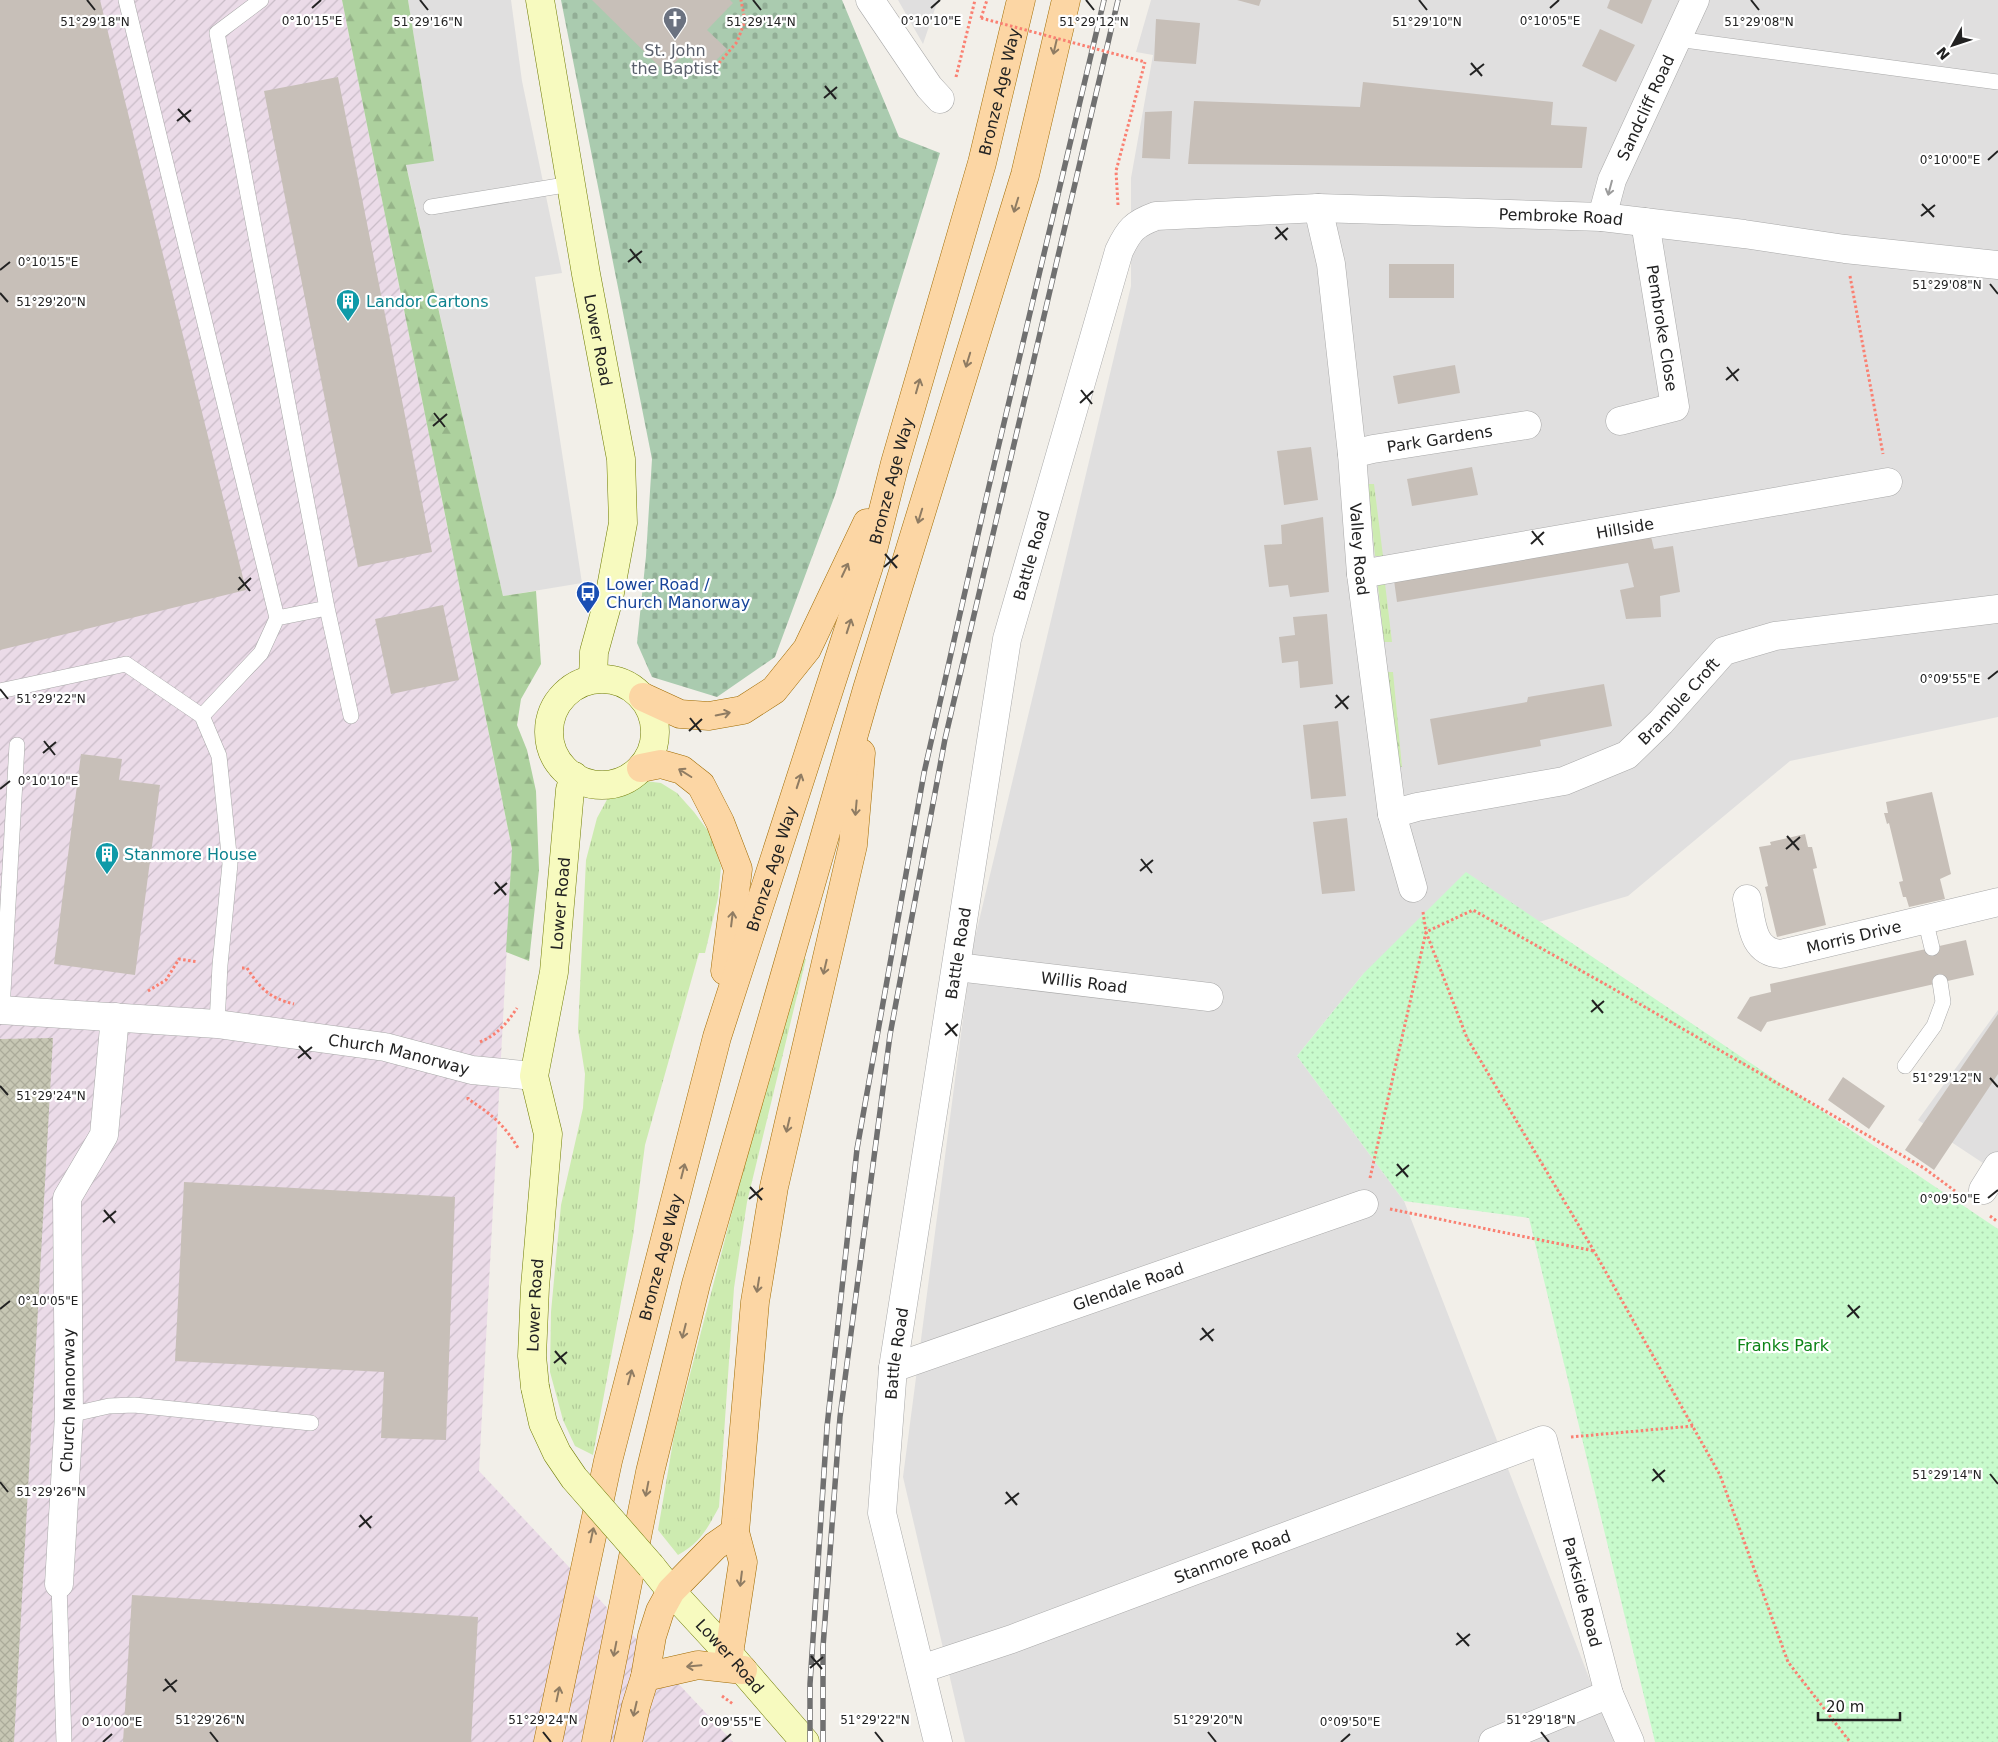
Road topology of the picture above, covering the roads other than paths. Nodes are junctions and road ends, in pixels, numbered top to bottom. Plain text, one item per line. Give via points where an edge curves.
1 (126, 0) edge
2 (261, 0) edge
3 (540, 0) edge
4 (870, 0) edge
5 (1021, 0) edge
6 (1066, 0) edge
7 (1695, 0) edge
8 (1677, 39) junction
9 (1998, 82) edge
10 (947, 92) road end
11 (571, 184) junction
12 (431, 207) dead end
13 (1318, 208) junction
14 (1602, 217) junction
15 (1123, 222) joint
16 (1645, 222) junction
17 (1998, 265) edge
18 (1620, 421) dead end
19 (1527, 425) dead end
20 (1352, 454) junction
21 (895, 463) junction
22 (1888, 482) road end
23 (1361, 574) junction
24 (327, 608) junction
25 (1998, 609) edge
26 (277, 618) junction
27 (593, 679) junction
28 (867, 689) junction
29 (0, 691) edge
30 (643, 698) junction
31 (202, 716) junction
32 (351, 716) dead end
33 (18, 745) dead end
34 (641, 768) junction
35 (574, 776) junction
36 (1392, 814) junction
37 (1417, 897) road end
38 (1747, 899) dead end
39 (1998, 902) edge
40 (1925, 919) junction
41 (1932, 948) dead end
42 (957, 967) junction
43 (1940, 982) dead end
44 (1209, 997) dead end
45 (1, 1010) edge
46 (115, 1017) junction
47 (217, 1024) junction
48 (717, 1037) junction
49 (1905, 1066) dead end
50 (534, 1076) junction
51 (1998, 1166) edge
52 (1976, 1198) road end
53 (1364, 1204) road end
54 (893, 1368) junction
55 (69, 1415) junction
56 (311, 1423) dead end
57 (1543, 1440) joint
58 (735, 1532) junction
59 (59, 1584) joint
60 (671, 1591) junction
61 (736, 1662) junction
62 (921, 1668) junction
63 (645, 1677) junction
64 (1609, 1694) junction
65 (64, 1742) edge
66 (548, 1742) edge
67 (596, 1742) edge
68 (628, 1742) edge
69 (805, 1742) edge
70 (938, 1742) edge
71 (1493, 1742) edge
72 (1630, 1742) edge

1 - 26 lane
2 - 24 lane via 217,33
3 - 11 main road, Lower Road
4 - 10 street via 929,87
21 -> 5 main road, Bronze Age Way via 982,163
6 -> 28 main road via 1025,175
7 - 8 street, Sandcliff Road
8 - 9 lane
8 -> 14 street, Sandcliff Road via 1612,180
11 - 12 lane
11 - 27 main road, Lower Road via 621,459 623,523 610,598 594,652
13 - 14 street, Pembroke Road
13 - 15 street, Pembroke Road via 1156,216
13 - 20 street, Valley Road via 1331,264
14 - 16 street, Pembroke Road
15 - 42 street, Battle Road via 1119,251 1007,639
16 - 17 street, Pembroke Road
16 - 18 street, Pembroke Close via 1675,407
19 - 20 street, Park Gardens
20 - 23 street, Valley Road
30 -> 21 main road via 680,714 708,716 743,710 774,690 808,649
48 -> 21 main road, Bronze Age Way via 869,566
22 - 23 street, Hillside
23 - 36 street, Valley Road
24 - 26 lane
24 - 32 lane
25 - 36 street, Bramble Croft via 1775,636 1724,651 1627,755 1564,782
26 - 31 lane via 261,653
27 - 30 main road via 627,684
27 - 35 main road via 575,686 561,697 552,714 549,740 555,758
28 -> 58 main road via 853,845 774,1187 755,1302
28 -> 67 main road via 696,1284 650,1472
29 - 31 lane via 126,664
30 - 34 main road via 653,714 656,732 653,750
31 - 47 lane via 219,756 230,864
33 - 45 lane
34 - 35 main road via 627,780 609,785 596,785
48 -> 34 main road via 738,869 701,785 682,770 661,764
35 - 50 main road, Lower Road via 570,790 554,972
36 - 37 street, Valley Road
38 - 40 street, Morris Drive via 1758,943 1771,953 1781,954
39 - 40 street, Morris Drive
40 - 41 lane
42 - 44 street, Willis Road
42 - 54 street, Battle Road
43 - 49 lane via 1943,1002 1934,1026
45 - 46 street, Church Manorway
46 - 47 street, Church Manorway
46 - 55 street, Church Manorway via 104,1135 68,1198
47 - 50 street, Church Manorway via 385,1047 472,1070
66 -> 48 main road, Bronze Age Way via 608,1461
50 - 60 main road, Lower Road, bridge via 548,1134 532,1356 543,1423 574,1478
51 - 52 street
53 - 54 street, Glendale Road
54 - 62 street, Battle Road via 882,1512
55 - 56 lane via 109,1406 134,1405
55 - 59 street, Church Manorway
57 - 62 street, Stanmore Road via 1012,1639
57 - 64 street, Parkside Road
58 - 60 main road via 715,1546
58 -> 61 main road via 743,1562
59 - 65 lane
60 - 61 main road, Lower Road
60 - 63 main road via 652,1636
61 -> 63 main road via 698,1665
61 - 69 main road, Lower Road
62 - 70 street, Battle Road
63 -> 68 main road
64 - 71 street
64 - 72 street, Parkside Road

